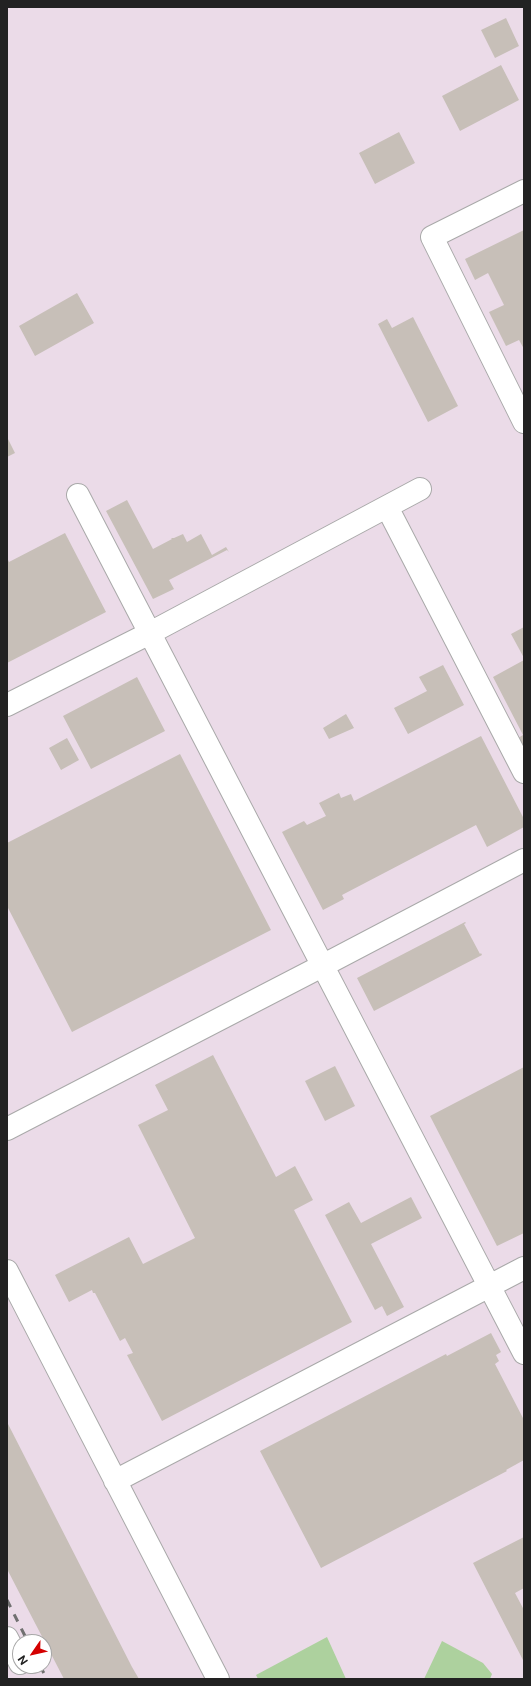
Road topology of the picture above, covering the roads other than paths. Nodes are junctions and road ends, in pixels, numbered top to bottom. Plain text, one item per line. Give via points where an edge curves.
1 (524, 191) edge
2 (524, 422) edge
3 (420, 489) dead end
4 (78, 495) dead end
5 (386, 506) junction
6 (150, 633) junction
7 (7, 704) edge
8 (524, 772) edge
9 (524, 860) edge
10 (322, 966) junction
11 (7, 1129) edge
12 (524, 1268) edge
13 (7, 1271) edge
14 (489, 1286) junction
15 (524, 1353) edge
16 (115, 1481) junction
17 (7, 1638) edge
18 (12, 1648) edge
19 (218, 1679) edge

1 - 2 lane via 432,237
3 - 5 lane
4 - 6 lane
5 - 6 lane
5 - 8 lane
6 - 7 lane
6 - 10 lane
9 - 10 lane
10 - 11 lane
10 - 14 lane
12 - 14 lane
13 - 16 lane
14 - 15 lane
14 - 16 lane
16 - 19 lane
17 - 18 lane

